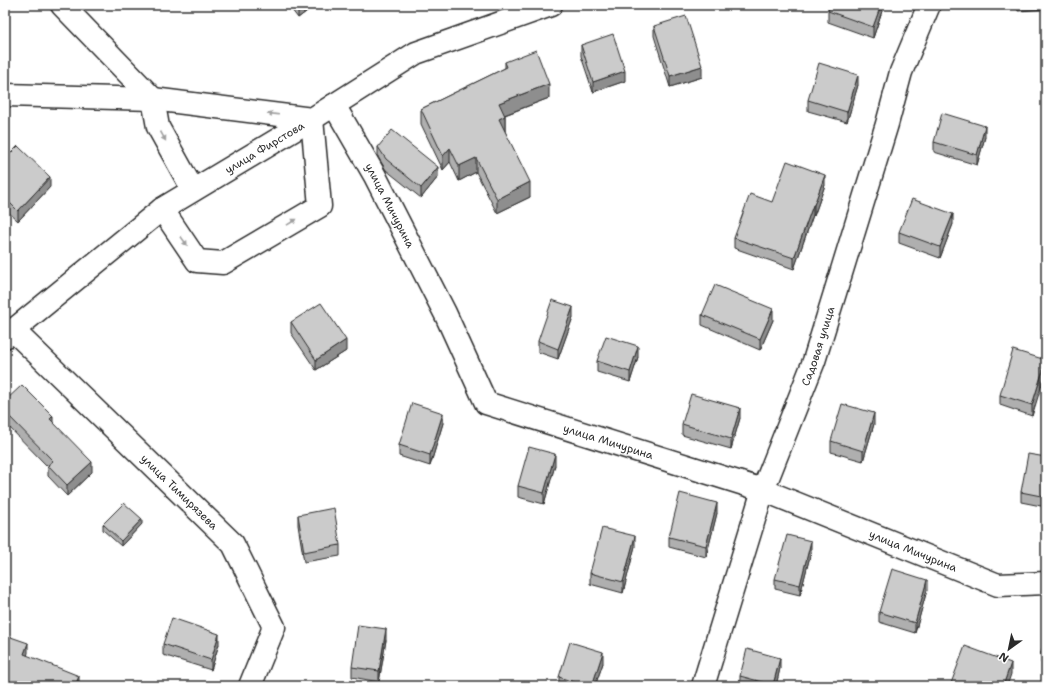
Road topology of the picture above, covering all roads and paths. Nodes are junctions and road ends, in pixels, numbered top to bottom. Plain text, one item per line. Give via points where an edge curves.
1 (62, 5) edge
2 (551, 5) edge
3 (929, 5) edge
4 (5, 95) edge
5 (153, 99) junction
6 (334, 105) junction
7 (312, 119) junction
8 (193, 190) junction
9 (162, 209) junction
10 (9, 334) edge
11 (763, 490) junction
12 (1046, 584) edge
13 (250, 686) edge
14 (703, 686) edge

1 - 5 street
2 - 6 street, улица Фирстова via 416,53
3 - 11 street, Садовая улица via 901,72 814,361
4 - 5 street
7 -> 5 street
5 -> 8 street via 158,127
6 - 7 street, улица Фирстова
6 - 11 street, улица Мичурина via 375,176 486,403
7 - 8 street, улица Фирстова
9 -> 7 street via 198,261 223,263 320,206
8 - 9 street, улица Фирстова
9 - 10 street, улица Фирстова
10 - 13 street, улица Тимирязева via 233,544 274,627
11 - 12 street, улица Мичурина via 998,585
11 - 14 street, Садовая улица

